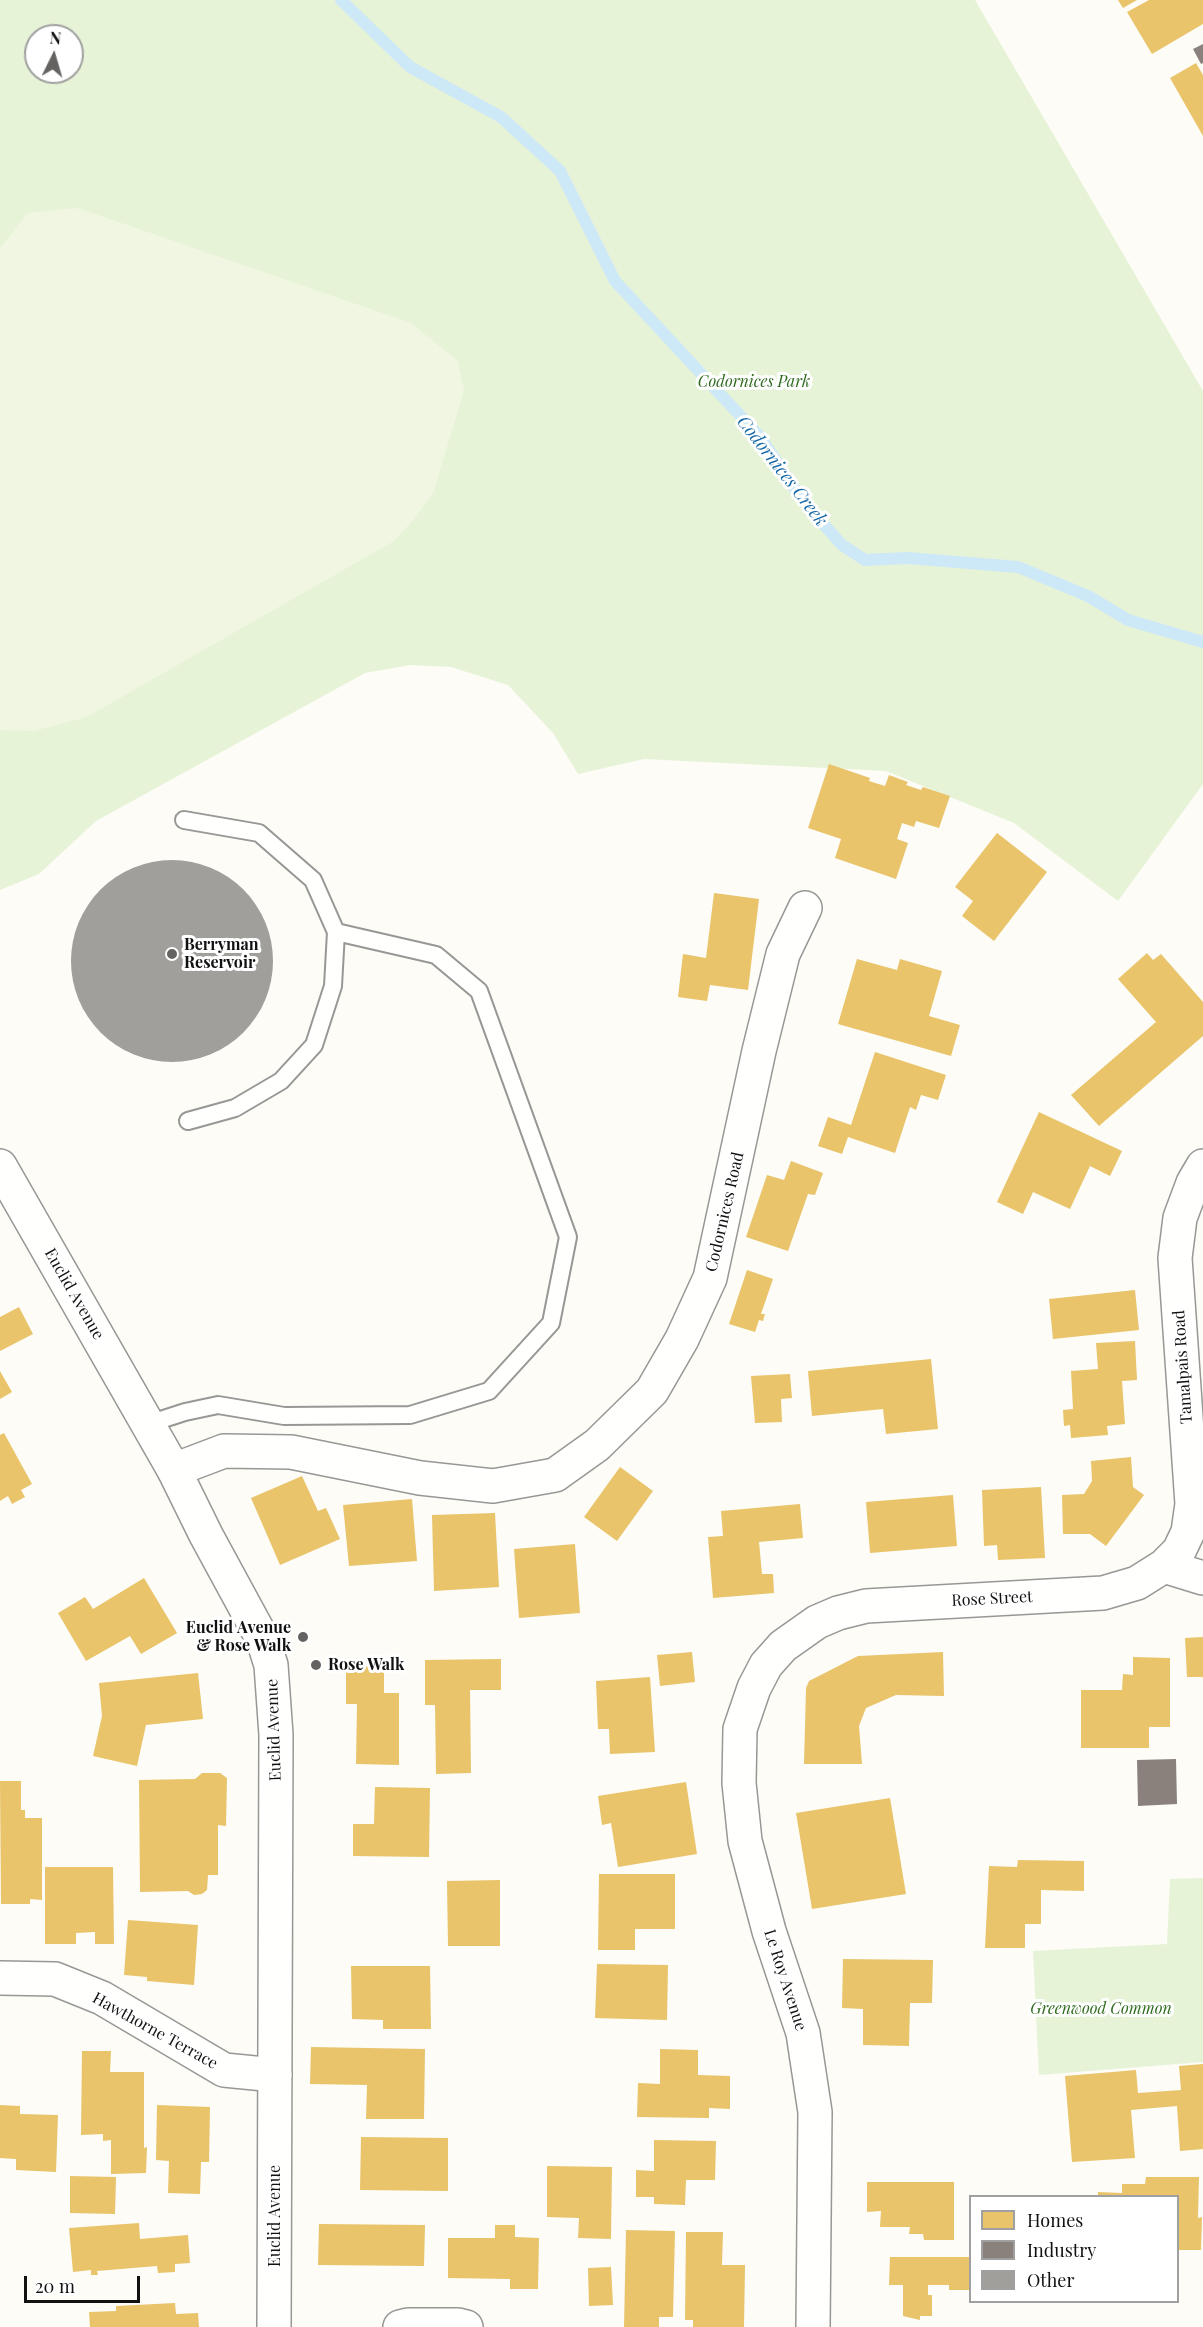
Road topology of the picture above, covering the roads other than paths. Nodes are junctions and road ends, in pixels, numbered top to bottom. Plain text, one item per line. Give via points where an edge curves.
1 (184, 820) dead end
2 (805, 908) dead end
3 (336, 932) junction
4 (188, 1121) dead end
5 (0, 1166) edge
6 (1203, 1166) edge
7 (148, 1424) junction
8 (1195, 1444) edge
9 (174, 1470) junction
10 (1164, 1566) junction
11 (1203, 1578) edge
12 (783, 1646) joint
13 (0, 1978) edge
14 (275, 2075) junction
15 (274, 2327) edge
16 (400, 2327) edge
17 (466, 2327) edge
18 (813, 2327) edge

1 - 3 lane via 259,834 313,880
2 - 9 street, Codornices Road via 783,954 710,1278 652,1391 597,1445 555,1474 493,1486 420,1478 291,1452 224,1451
3 - 4 lane via 333,986 314,1045 281,1081 235,1108
3 - 7 lane via 435,955 479,991 568,1236 551,1323 489,1391 410,1414 284,1416 218,1405
5 - 7 street, Euclid Avenue
6 - 8 street, Tamalpais Road via 1180,1218 1175,1258
7 - 9 street, Euclid Avenue
8 - 10 street, Tamalpais Road via 1188,1532 1179,1551
9 - 14 street, Euclid Avenue via 263,1640 271,1665 276,1735
10 - 11 street
10 - 12 street, Rose Street via 1137,1583 1103,1593 866,1606 817,1622
12 - 18 street, Le Roy Avenue via 766,1665 740,1729 739,1784 745,1841 769,1931 803,2033 815,2112
13 - 14 street, Hawthorne Terrace via 54,1979 102,1998 224,2070
14 - 15 street, Euclid Avenue
16 - 17 street

